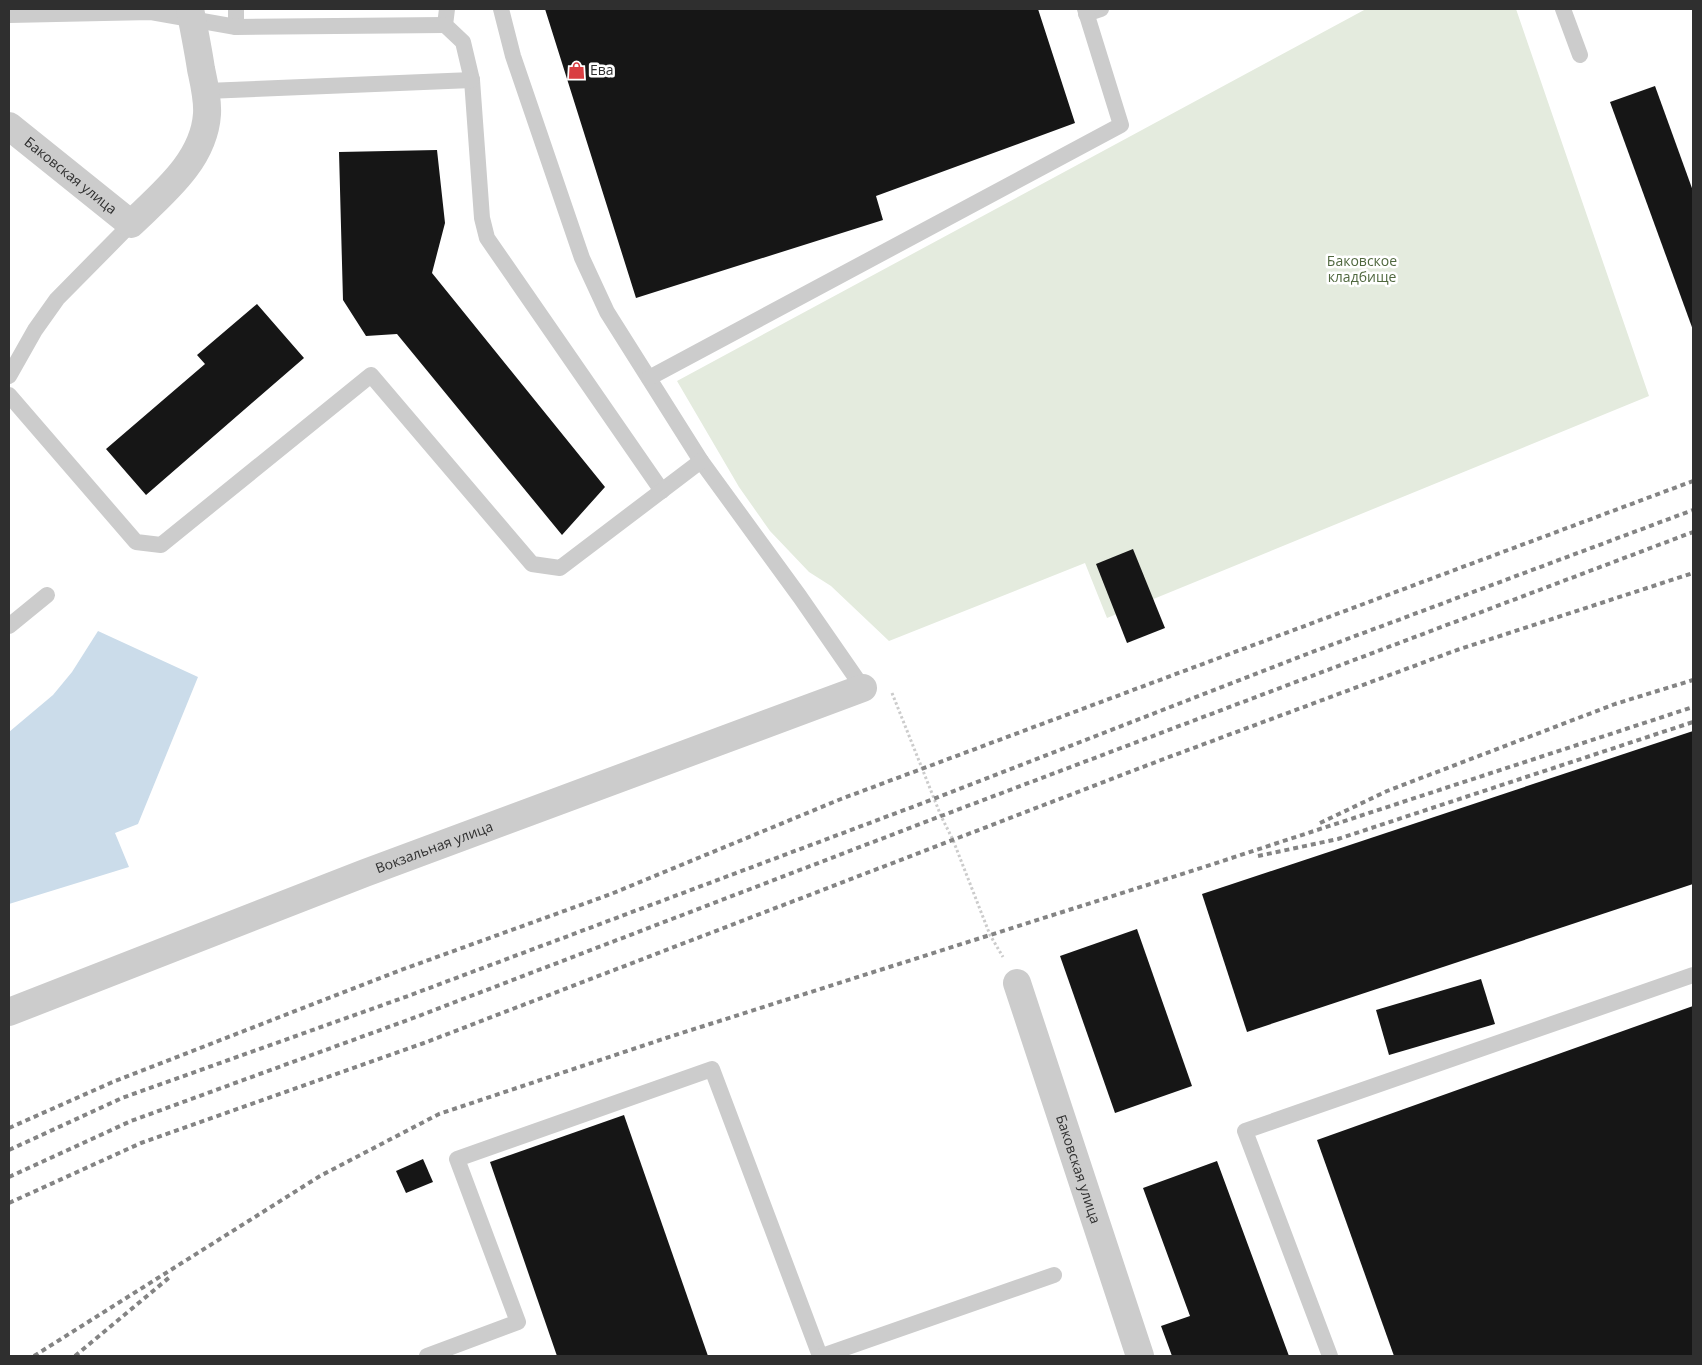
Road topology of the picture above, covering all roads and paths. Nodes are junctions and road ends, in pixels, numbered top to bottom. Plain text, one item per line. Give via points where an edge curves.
1 (236, 9) edge
2 (501, 9) edge
3 (1563, 9) edge
4 (1091, 10) edge
5 (191, 14) edge
6 (9, 15) edge
7 (446, 17) edge
8 (236, 27) junction
9 (1580, 55) dead end
10 (472, 80) junction
11 (206, 91) junction
12 (9, 126) edge
13 (131, 224) junction
14 (9, 376) edge
15 (648, 378) junction
16 (9, 395) edge
17 (701, 461) junction
18 (662, 490) junction
19 (47, 595) dead end
20 (9, 626) edge
21 (863, 688) junction
22 (1693, 975) edge
23 (1017, 983) joint
24 (9, 1012) edge
25 (1054, 1275) dead end
26 (427, 1356) edge
27 (821, 1356) edge
28 (1140, 1356) edge
29 (1330, 1356) edge

1 - 8 lane
2 - 15 lane via 513,56 582,258 607,312
3 - 9 lane
4 - 15 lane via 1121,125
5 - 6 lane
5 - 8 lane
5 - 11 street
7 - 8 lane
7 - 10 lane via 463,42
10 - 11 lane
10 - 18 lane via 482,218 487,238
11 - 13 street via 208,113 204,134 194,156 174,182
12 - 13 street, Баковская улица
13 - 14 lane via 57,299
15 - 17 lane
16 - 18 lane via 136,542 161,545 371,375 532,564 560,568
17 - 18 lane
17 - 21 lane
19 - 20 lane
21 - 23 path via 889,684 990,935
21 - 24 street, Вокзальная улица via 365,873
22 - 29 lane via 1245,1131
23 - 28 street, Баковская улица
25 - 27 lane
26 - 27 lane via 518,1322 457,1159 712,1069

